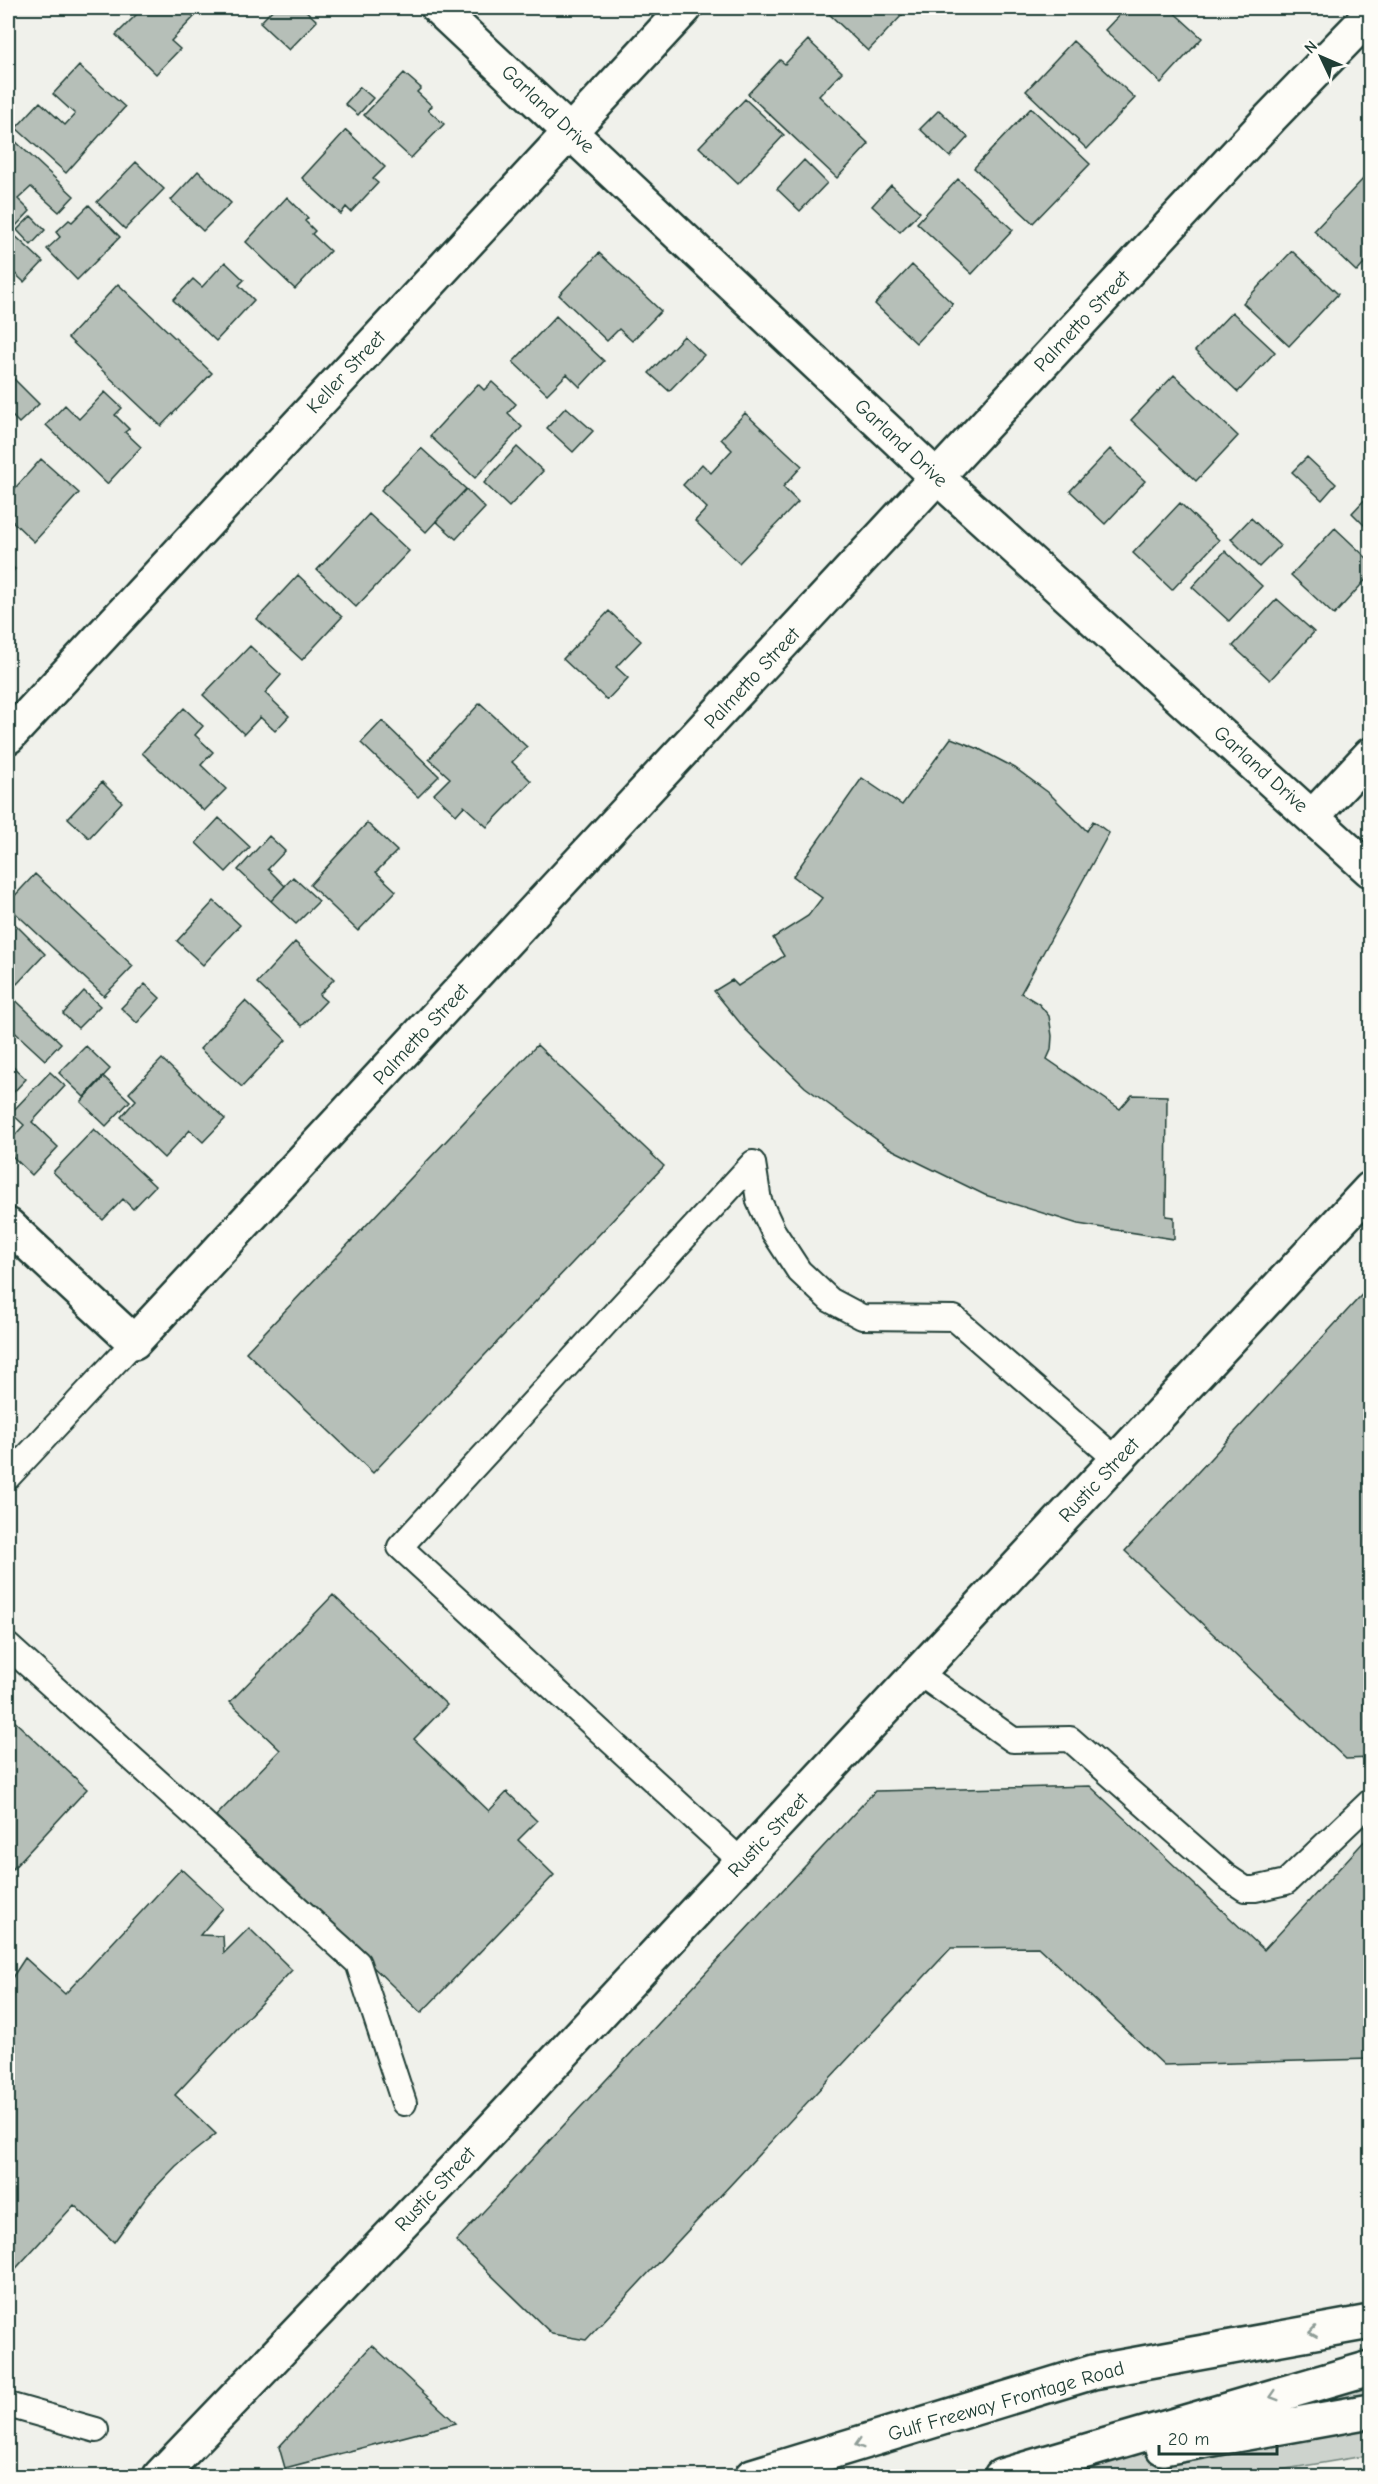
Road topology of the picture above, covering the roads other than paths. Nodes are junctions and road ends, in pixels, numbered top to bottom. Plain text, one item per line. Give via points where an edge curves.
1 (438, 8) edge
2 (685, 8) edge
3 (1371, 15) edge
4 (570, 130) junction
5 (937, 477) junction
6 (8, 737) edge
7 (1371, 754) edge
8 (1313, 816) junction
9 (1371, 870) edge
10 (1371, 1188) edge
11 (8, 1225) edge
12 (134, 1342) junction
13 (1117, 1460) junction
14 (8, 1477) edge
15 (8, 1646) edge
16 (919, 1673) junction
17 (1371, 1802) edge
18 (742, 1862) junction
19 (404, 2103) dead end
20 (1371, 2322) edge
21 (1371, 2368) edge
22 (8, 2405) edge
23 (1371, 2411) edge
24 (96, 2430) dead end
25 (160, 2476) edge
26 (752, 2476) edge
27 (1001, 2476) edge
28 (1007, 2476) edge

1 - 4 main road, Garland Drive
2 - 4 main road, Keller Street
3 - 5 main road, Palmetto Street via 1271,117
4 - 5 main road, Garland Drive
4 - 6 main road, Keller Street
5 - 8 main road, Garland Drive
5 - 12 main road, Palmetto Street
7 - 8 main road
8 - 9 main road, Garland Drive
10 - 13 main road, Rustic Street
11 - 12 main road
12 - 14 lane
13 - 16 main road, Rustic Street
13 - 18 lane via 954,1318 862,1317 830,1300 799,1271 773,1231 759,1202 753,1163 400,1547
15 - 19 lane via 358,1963
16 - 17 lane via 1013,1740 1070,1739 1227,1877 1245,1888 1286,1882
16 - 18 main road, Rustic Street
18 - 25 main road, Rustic Street
20 -> 26 main road, Gulf Freeway Frontage Road via 1093,2372
21 -> 27 main road
22 - 24 lane
23 - 28 main road

